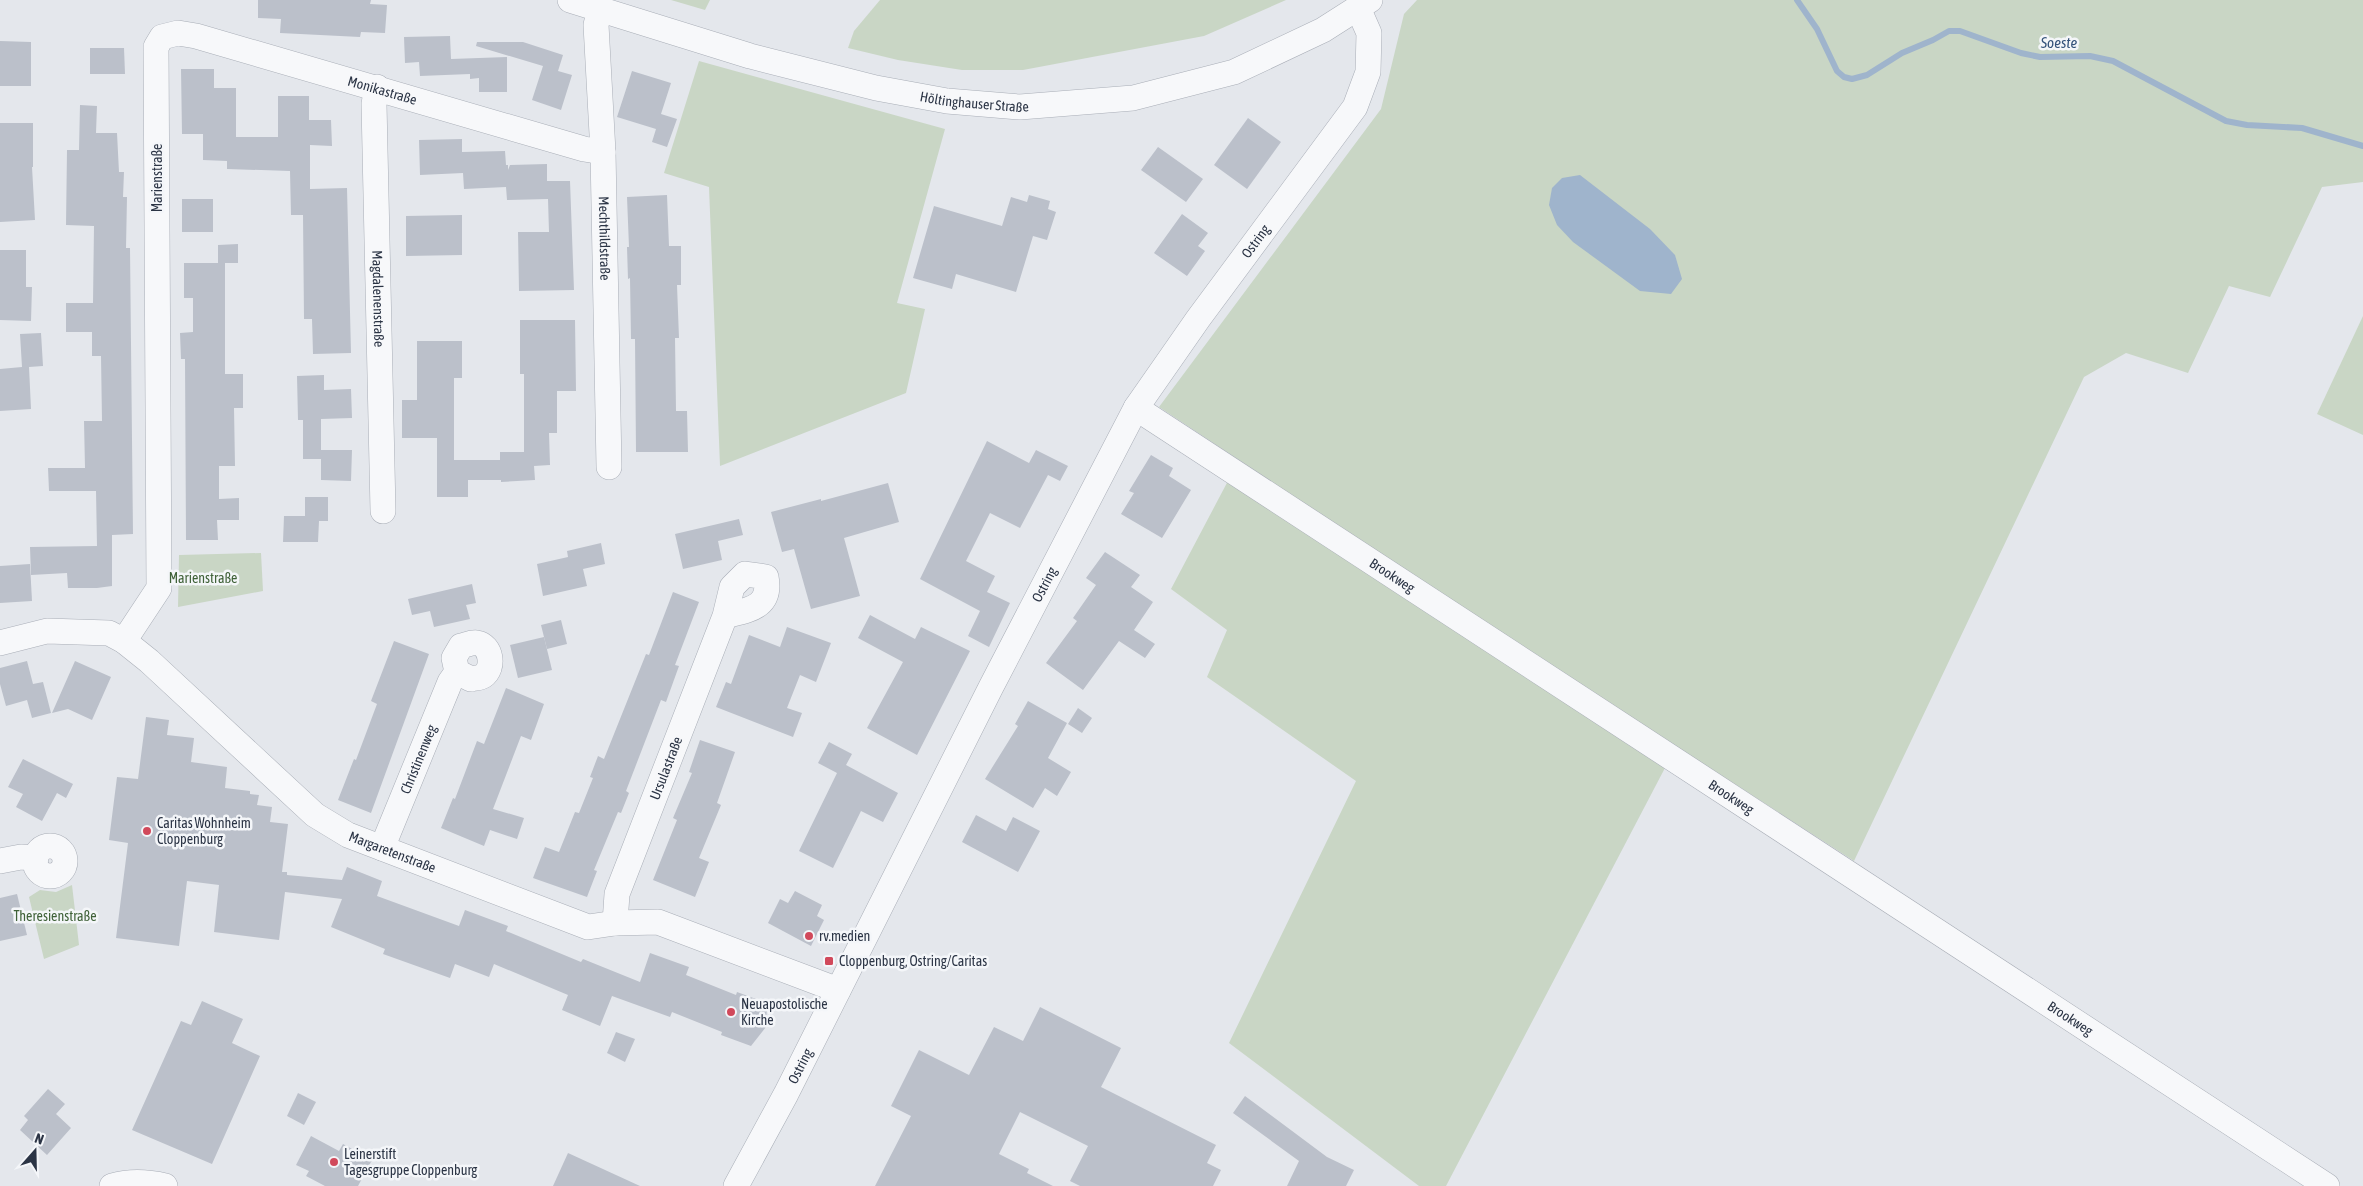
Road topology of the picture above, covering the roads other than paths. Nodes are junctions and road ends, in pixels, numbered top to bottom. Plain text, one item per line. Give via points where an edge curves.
1 (570, 0) edge
2 (1364, 4) edge
3 (600, 9) junction
4 (162, 37) joint
5 (376, 87) junction
6 (603, 152) junction
7 (1136, 408) junction
8 (609, 467) dead end
9 (383, 511) dead end
10 (725, 616) dead end
11 (124, 641) junction
12 (0, 642) edge
13 (457, 672) dead end
14 (382, 848) junction
15 (36, 858) dead end
16 (0, 861) edge
17 (615, 923) junction
18 (838, 990) junction
19 (112, 1186) edge
20 (165, 1186) edge
21 (736, 1186) edge
22 (2327, 1186) edge

1 - 3 street, Höltinghauser Straße
2 - 3 street, Höltinghauser Straße via 1323,30 1234,72 1133,98 1020,107 947,101 876,88 750,56
2 - 7 street, Ostring via 1369,33 1368,72 1355,107
3 - 6 street, Mechthildstraße via 596,25
4 - 5 street, Monikastraße via 178,33 196,36
4 - 11 street, Marienstraße via 156,47 158,588
5 - 6 street, Monikastraße
5 - 9 street, Magdalenenstraße
6 - 8 street, Mechthildstraße
7 - 18 street, Ostring
7 - 22 street, Brookweg
10 - 17 street, Ursulastraße via 617,894
11 - 12 street, Margaretenstraße via 109,633 48,632
11 - 14 street, Margaretenstraße via 315,815 330,826
13 - 14 street, Christinenweg via 450,682
14 - 17 street, Margaretenstraße via 588,927
15 - 16 street
17 - 18 street, Margaretenstraße via 658,922
18 - 21 street, Ostring
19 - 20 street via 122,1183

